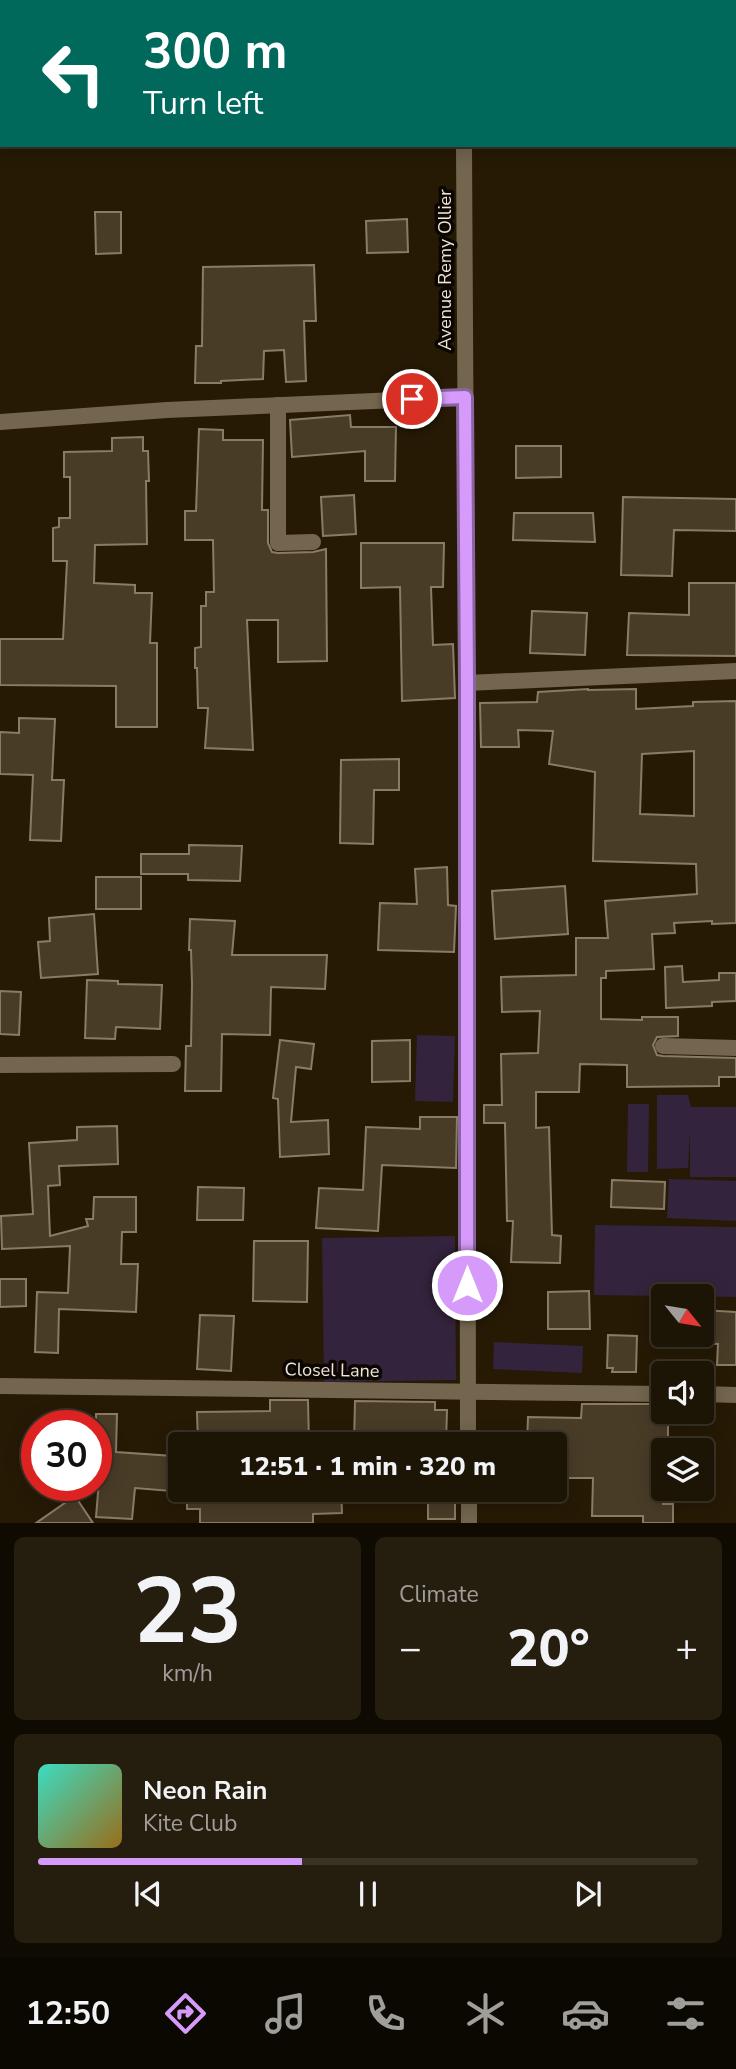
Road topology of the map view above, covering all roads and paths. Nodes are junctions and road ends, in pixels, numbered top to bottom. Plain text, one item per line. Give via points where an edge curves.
1 (464, 147) edge
2 (465, 397) junction
3 (278, 405) junction
4 (0, 422) edge
5 (313, 542) dead end
6 (736, 671) edge
7 (467, 683) junction
8 (663, 1046) dead end
9 (736, 1048) edge
10 (173, 1063) dead end
11 (0, 1065) edge
12 (0, 1386) edge
13 (467, 1391) junction
14 (651, 1394) edge
15 (714, 1394) edge
16 (736, 1395) edge
17 (468, 1432) edge
18 (469, 1502) edge
19 (469, 1523) edge

1 - 2 street, Avenue Remy Ollier
2 - 3 street
2 - 7 street, Avenue Remy Ollier
3 - 4 street
3 - 5 street via 278,542
6 - 7 street
7 - 13 street, Avenue Remy Ollier
8 - 9 street
10 - 11 street
12 - 13 street, Closel Lane
13 - 14 street, Closel Lane
13 - 17 street, Avenue Remy Ollier
15 - 16 street
18 - 19 street

